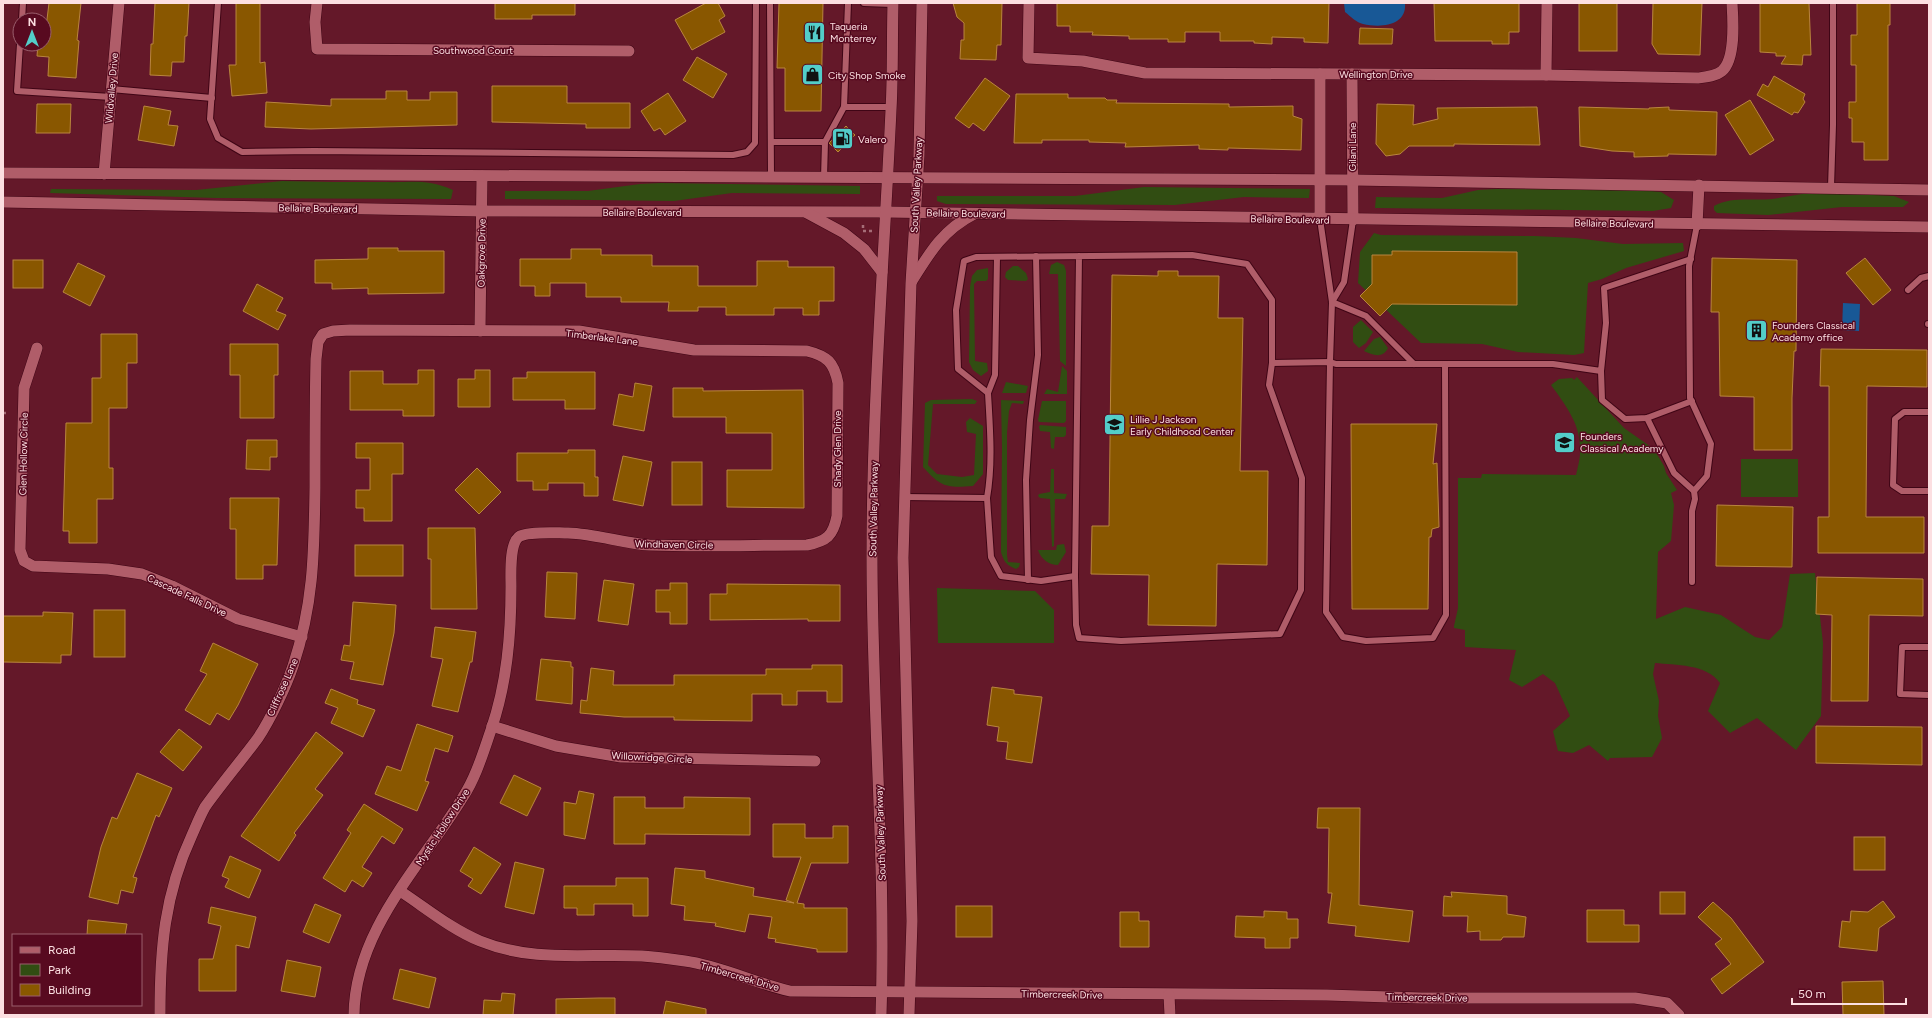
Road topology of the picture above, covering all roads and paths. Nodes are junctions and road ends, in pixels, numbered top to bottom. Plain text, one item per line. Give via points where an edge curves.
1 (119, 3) edge
2 (218, 3) edge
3 (317, 3) edge
4 (756, 3) edge
5 (770, 3) edge
6 (848, 3) edge
7 (864, 3) edge
8 (892, 3) edge
9 (922, 3) edge
10 (1030, 3) edge
11 (1546, 3) edge
12 (1732, 3) edge
13 (1833, 3) edge
14 (629, 51) dead end
15 (19, 52) edge
16 (1320, 74) junction
17 (1352, 74) junction
18 (1546, 75) junction
19 (111, 93) junction
20 (212, 98) junction
21 (844, 107) junction
22 (891, 107) junction
23 (771, 142) junction
24 (825, 142) junction
25 (3, 173) edge
26 (104, 174) junction
27 (482, 176) junction
28 (771, 177) junction
29 (824, 178) junction
30 (887, 178) junction
31 (917, 178) junction
32 (1320, 180) junction
33 (1353, 180) junction
34 (1699, 185) junction
35 (1831, 187) junction
36 (1929, 190) edge
37 (3, 202) edge
38 (482, 211) junction
39 (806, 212) junction
40 (885, 212) junction
41 (915, 213) junction
42 (976, 213) junction
43 (1320, 219) junction
44 (1353, 220) junction
45 (863, 224) dead end
46 (1697, 225) junction
47 (1929, 227) edge
48 (872, 231) dead end
49 (1036, 256) junction
50 (1079, 256) junction
51 (997, 257) junction
52 (1691, 259) junction
53 (882, 272) junction
54 (1929, 276) edge
55 (911, 283) junction
56 (1908, 290) dead end
57 (1332, 302) junction
58 (480, 331) junction
59 (323, 334) joint
60 (37, 348) dead end
61 (830, 361) joint
62 (1330, 362) junction
63 (1272, 363) junction
64 (1414, 364) junction
65 (1446, 364) junction
66 (1601, 371) junction
67 (988, 393) junction
68 (1692, 401) junction
69 (1929, 412) edge
70 (3, 413) edge
71 (9, 413) dead end
72 (1647, 418) junction
73 (1694, 491) junction
74 (1929, 491) edge
75 (904, 497) junction
76 (986, 498) junction
77 (520, 536) joint
78 (828, 538) joint
79 (24, 561) joint
80 (1075, 576) junction
81 (1028, 580) junction
82 (1692, 582) dead end
83 (302, 637) junction
84 (1929, 647) edge
85 (1929, 695) edge
86 (492, 726) junction
87 (815, 761) dead end
88 (400, 891) junction
89 (882, 992) junction
90 (911, 992) junction
91 (1169, 995) junction
92 (160, 1015) edge
93 (354, 1015) edge
94 (881, 1015) edge
95 (909, 1015) edge
96 (1170, 1015) edge
97 (1679, 1015) edge

1 - 19 street, Wildvalley Drive
2 - 20 lane
3 - 14 street, Southwood Court via 317,49
4 - 20 lane via 755,143 747,152 733,155 242,152 218,138 210,119
5 - 23 lane
6 - 21 lane
7 - 8 lane
8 - 22 street, South Valley Parkway
9 - 31 street, South Valley Parkway
10 - 16 street, Wellington Drive via 1028,58 1083,61 1145,73
11 - 18 street
12 - 18 street, Wellington Drive via 1731,54 1723,70 1712,76 1698,78
13 - 35 lane
15 - 19 lane via 17,91
16 - 17 street, Wellington Drive
16 - 32 street
17 - 18 street, Wellington Drive
17 - 33 street, Gilani Lane
19 - 20 lane
19 - 26 street, Wildvalley Drive
21 - 22 lane
21 - 24 lane
22 - 30 street, South Valley Parkway
23 - 24 lane
23 - 28 lane
24 - 29 lane
25 - 26 street
26 - 27 street
27 - 28 street
27 - 38 street, Oakgrove Drive
28 - 29 street
29 - 30 street
30 - 31 street
30 - 40 street, South Valley Parkway
31 - 32 street
31 - 41 street, South Valley Parkway
32 - 33 street
32 - 43 street
33 - 34 street
33 - 44 street, Gilani Lane
34 - 35 street
34 - 46 street
35 - 36 street
37 - 38 street, Bellaire Boulevard
38 - 39 street, Bellaire Boulevard
38 - 58 street, Oakgrove Drive
39 - 40 street, Bellaire Boulevard
39 - 53 street via 844,233 864,249
40 - 41 street, Bellaire Boulevard
40 - 53 street, South Valley Parkway
41 - 42 street, Bellaire Boulevard
41 - 55 street, South Valley Parkway
42 - 43 street, Bellaire Boulevard
42 - 55 street via 958,222 935,244
43 - 44 street, Bellaire Boulevard
43 - 57 lane
44 - 46 street, Bellaire Boulevard
44 - 57 lane via 1344,282
45 - 48 path via 862,231
46 - 47 street, Bellaire Boulevard
46 - 52 lane
49 - 50 lane
49 - 51 lane
49 - 81 lane via 1038,355 1026,480
50 - 63 lane via 1192,255 1247,264 1272,300
50 - 80 lane
51 - 67 lane via 995,375
51 - 67 lane via 976,257 964,261 956,310 958,369
52 - 66 lane via 1604,288 1606,322
52 - 68 lane via 1689,274
53 - 89 street, South Valley Parkway via 872,559
54 - 56 lane via 1921,278
55 - 75 street, South Valley Parkway
57 - 62 lane
57 - 64 lane via 1366,316
58 - 59 street, Timberlake Lane via 350,330
58 - 61 street, Timberlake Lane via 579,331 694,350 807,351 819,354
59 - 83 street, Cliffrose Lane via 318,342 316,359 314,564 310,603
60 - 79 street, Glen Hollow Circle via 24,388 20,550
61 - 78 street, Shady Glen Drive via 836,371 838,383 837,516 835,527
62 - 63 lane
62 - 64 lane
62 - 65 lane via 1326,612 1343,637 1366,641 1433,638 1446,615
63 - 80 lane via 1269,385 1302,478 1301,590 1280,634 1121,641 1079,638 1076,625
64 - 65 lane
65 - 66 lane via 1553,364
66 - 72 lane via 1602,400 1625,419
67 - 76 lane via 991,473
68 - 72 lane
68 - 73 lane via 1711,444 1707,476
69 - 74 lane via 1904,412 1895,419 1893,485 1902,491
70 - 71 path
72 - 73 lane via 1674,473
73 - 82 lane via 1696,499 1692,511
75 - 76 lane
75 - 90 street, South Valley Parkway via 903,558 912,921
76 - 81 lane via 991,557 1001,576
77 - 78 street, Windhaven Circle via 577,533 648,545 807,545
77 - 86 street, Mystic Hollow Drive via 515,541 512,556 508,658
79 - 83 street, Cascade Falls Drive via 32,566 108,568 142,574 238,619
80 - 81 lane via 1041,581
83 - 92 street, Cliffrose Lane via 290,674 258,736 204,809 183,854 171,888 164,923 160,958
84 - 85 lane via 1902,647 1900,694
86 - 87 street, Willowridge Circle via 556,746 621,757
86 - 88 street, Mystic Hollow Drive via 480,761 464,795
88 - 89 street, Timbercreek Drive via 456,929 480,941 508,950 543,956 642,956 687,962 724,970 790,991
88 - 93 street, Mystic Hollow Drive via 378,923 362,962
89 - 90 street, Timbercreek Drive
89 - 94 street, South Valley Parkway
90 - 91 street, Timbercreek Drive
90 - 95 street, South Valley Parkway
91 - 96 street
91 - 97 street, Timbercreek Drive via 1635,998 1667,1003

